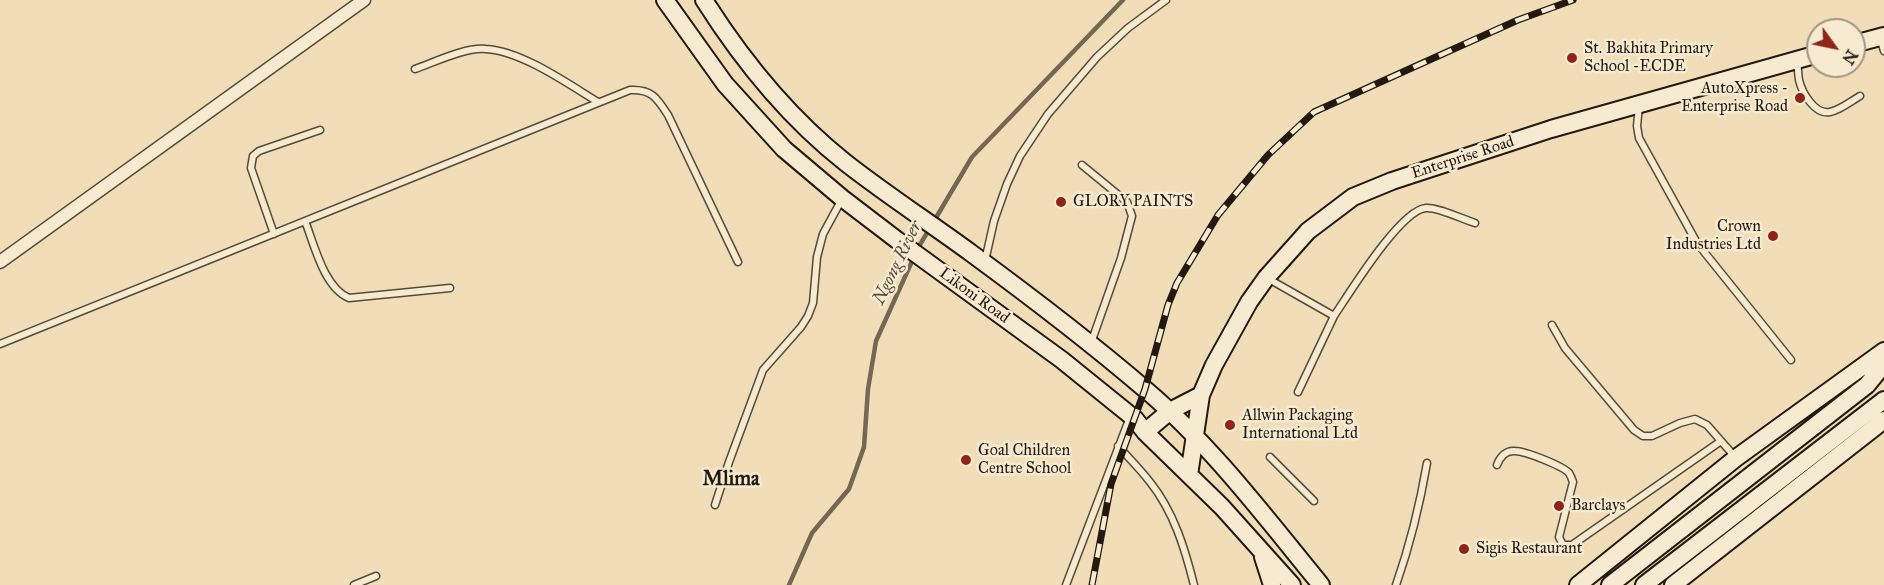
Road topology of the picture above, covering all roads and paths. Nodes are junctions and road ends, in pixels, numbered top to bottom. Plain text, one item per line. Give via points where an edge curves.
1 (364, 0) edge
2 (665, 0) edge
3 (704, 0) edge
4 (1166, 0) edge
5 (1883, 41) edge
6 (1866, 43) edge
7 (1806, 57) edge
8 (1797, 60) junction
9 (415, 69) dead end
10 (1860, 96) dead end
11 (598, 102) junction
12 (1639, 105) junction
13 (320, 130) dead end
14 (1082, 165) dead end
15 (842, 198) junction
16 (305, 221) junction
17 (1475, 223) dead end
18 (274, 234) junction
19 (0, 261) edge
20 (738, 262) dead end
21 (985, 263) junction
22 (1266, 278) junction
23 (450, 288) dead end
24 (1334, 316) junction
25 (1552, 325) dead end
26 (0, 344) edge
27 (1090, 345) junction
28 (1884, 351) edge
29 (1791, 360) dead end
30 (1884, 364) edge
31 (1298, 392) dead end
32 (1201, 395) junction
33 (1884, 400) edge
34 (1170, 411) junction
35 (1130, 416) junction
36 (1884, 420) edge
37 (1145, 432) junction
38 (1194, 436) junction
39 (1721, 441) junction
40 (1118, 446) junction
41 (1270, 457) dead end
42 (1736, 458) junction
43 (1427, 463) dead end
44 (1497, 465) dead end
45 (1189, 475) junction
46 (1314, 501) dead end
47 (715, 505) dead end
48 (1261, 550) junction
49 (376, 576) dead end
50 (354, 585) edge
51 (1066, 585) edge
52 (1194, 585) edge
53 (1272, 585) edge
54 (1292, 585) edge
55 (1321, 585) edge
56 (1396, 585) edge
57 (1578, 585) edge
58 (1610, 585) edge
59 (1644, 585) edge
60 (1673, 585) edge

1 - 19 street
2 - 15 main road, Likoni Road via 725,84 784,148
3 - 21 main road, Likoni Road via 756,72 798,120 845,162
4 - 21 lane via 1097,57 1048,114 1007,184
5 - 6 main road
7 - 8 main road, Enterprise Road
8 - 10 lane via 1804,93 1818,110 1835,111
8 - 12 main road, Enterprise Road
9 - 11 lane via 486,48 528,60
11 - 16 lane
11 - 20 lane via 644,89 658,99
12 - 22 main road, Enterprise Road via 1551,129 1353,197 1308,231
12 - 29 lane via 1639,138 1697,243
13 - 18 lane via 253,156 251,168
14 - 27 lane via 1127,202 1132,216
15 - 35 main road, Likoni Road via 1062,360
15 - 47 lane via 823,234 808,316 763,370
16 - 18 lane
16 - 23 lane via 327,278 342,296
17 - 24 lane via 1428,208 1419,210 1404,220
18 - 26 lane
21 - 27 main road, Likoni Road
22 - 24 lane
22 - 32 main road, Enterprise Road via 1214,365
24 - 31 lane
25 - 39 lane via 1565,348 1634,430 1652,436 1695,419 1707,425
27 - 34 main road, Likoni Road
28 - 42 main road
30 - 58 main road via 1867,385
32 - 34 main road
32 - 38 main road, Enterprise Road
33 - 59 main road
34 - 37 main road
34 - 38 main road, Likoni Road
35 - 37 main road, Likoni Road
35 - 40 lane
36 - 60 main road
37 - 45 main road, Likoni Road
38 - 45 main road, Enterprise Road
38 - 55 main road, Likoni Road
39 - 42 lane
39 - 44 lane via 1572,545 1563,545 1559,537 1573,482 1571,475 1515,450 1507,452
40 - 51 lane
40 - 52 lane via 1168,508
41 - 46 lane
42 - 57 main road
43 - 56 lane
45 - 48 main road, Likoni Road
48 - 53 main road
48 - 54 main road, Likoni Road
49 - 50 lane

